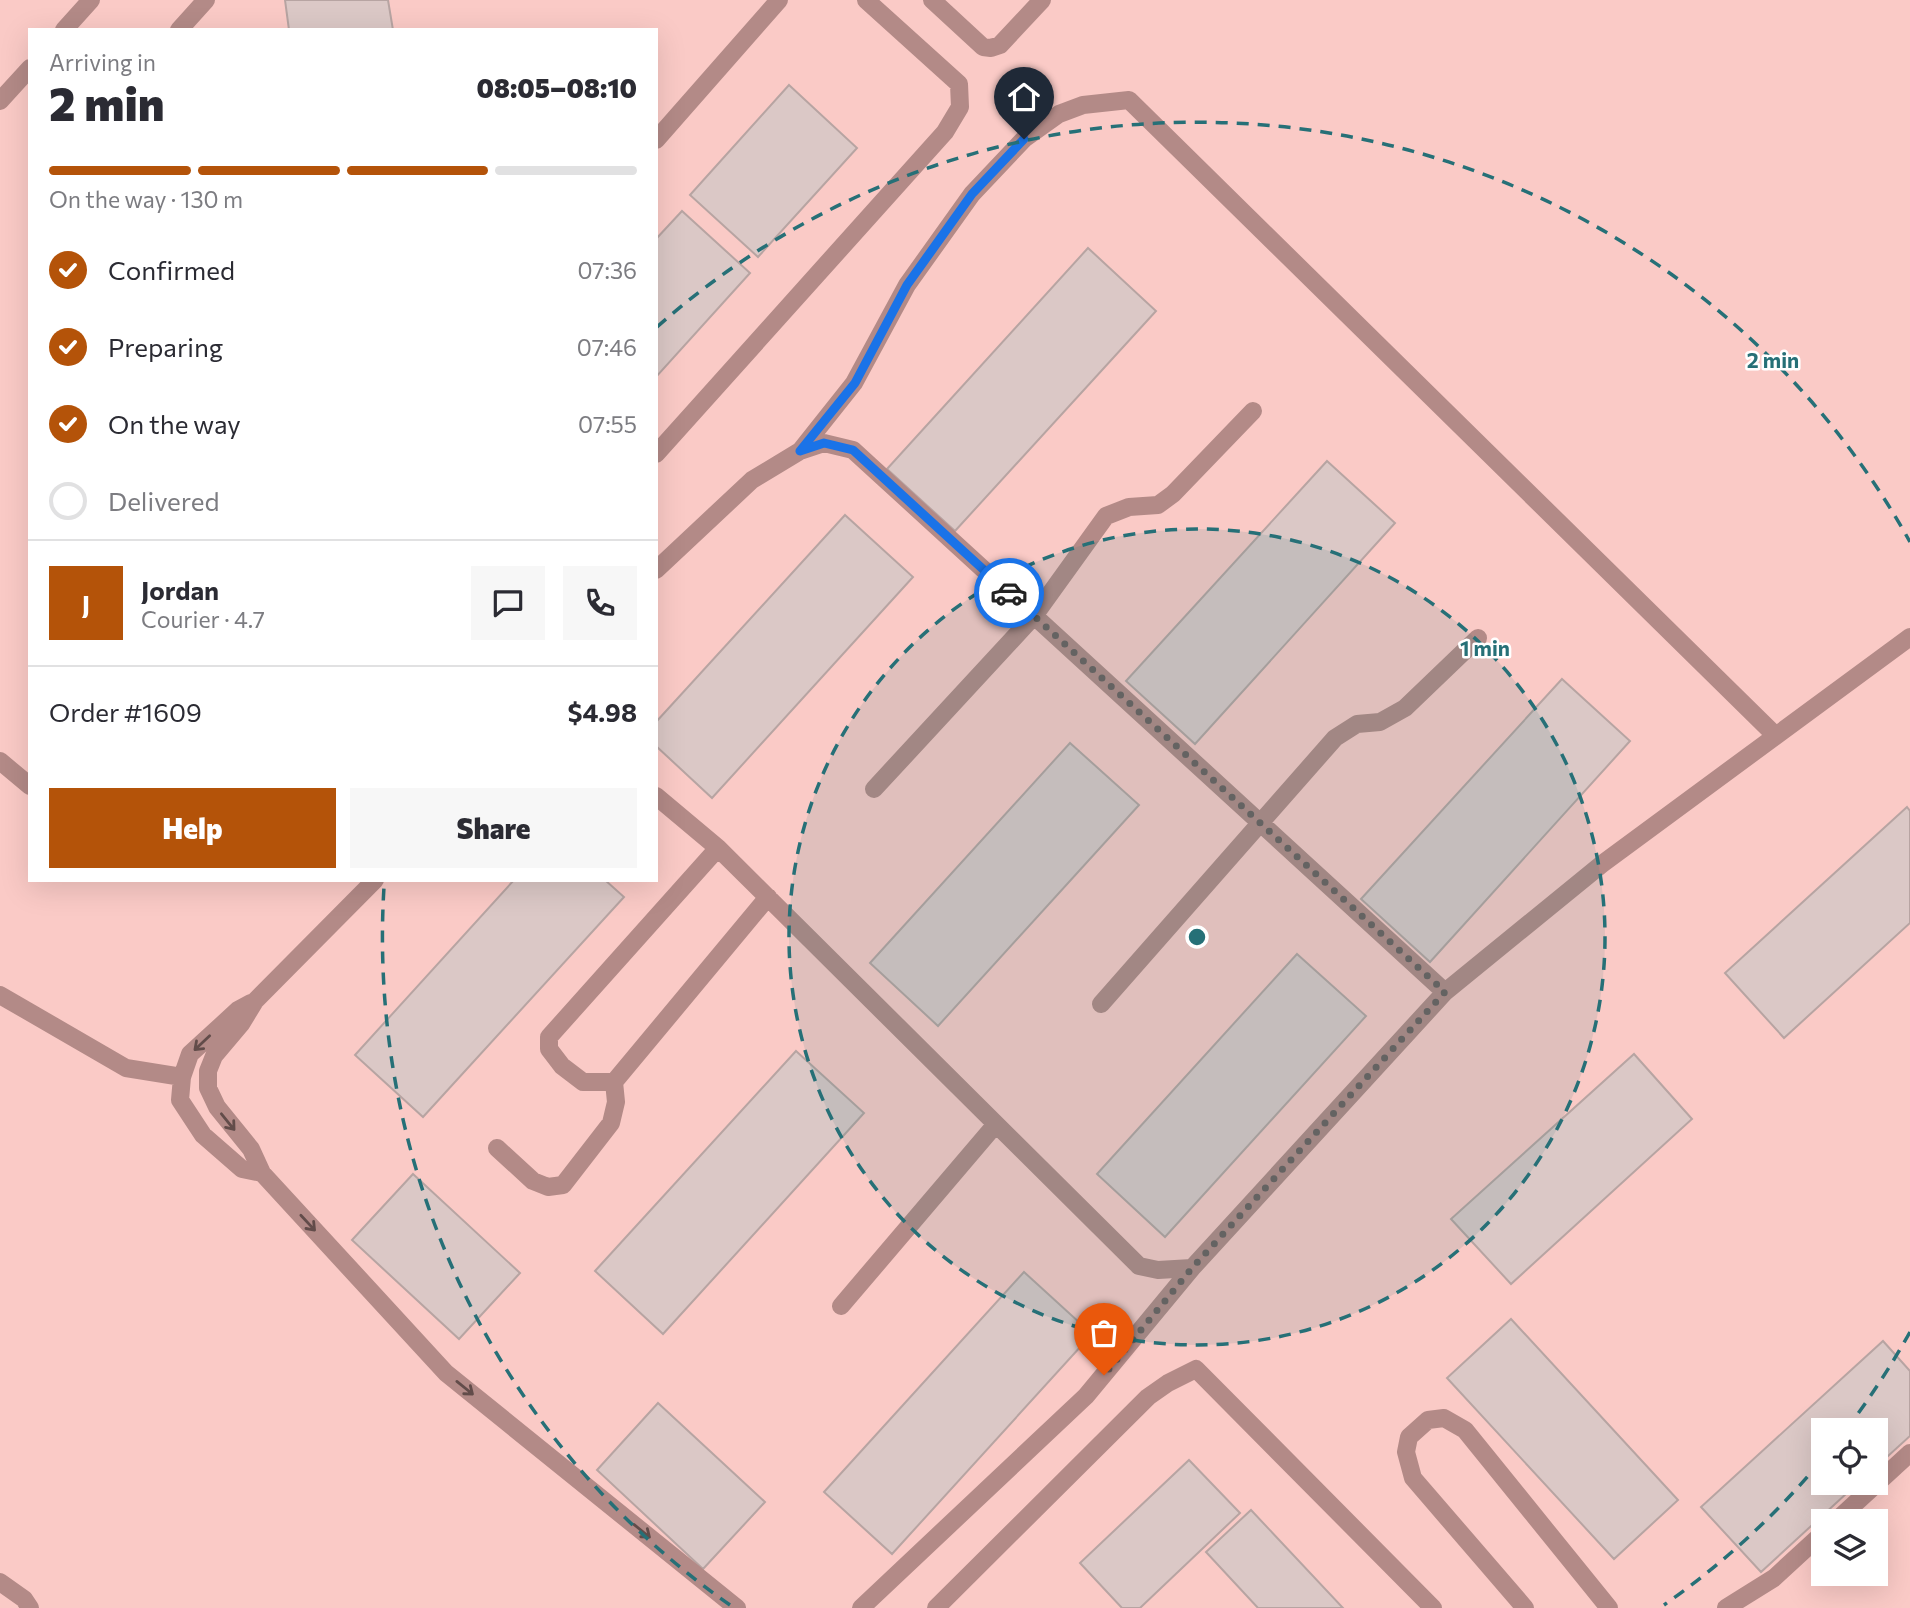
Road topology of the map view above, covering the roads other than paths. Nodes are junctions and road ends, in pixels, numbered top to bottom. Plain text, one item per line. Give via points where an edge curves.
1 (91, 0) edge
2 (206, 0) edge
3 (779, 0) edge
4 (866, 0) edge
5 (932, 0) edge
6 (1042, 0) edge
7 (74, 27) edge
8 (181, 28) edge
9 (28, 70) edge
10 (0, 101) edge
11 (658, 138) edge
12 (1253, 411) dead end
13 (800, 451) junction
14 (658, 452) edge
15 (658, 568) edge
16 (1034, 616) junction
17 (1910, 637) edge
18 (1478, 638) dead end
19 (1776, 736) junction
20 (0, 761) edge
21 (28, 784) edge
22 (874, 789) dead end
23 (658, 798) edge
24 (1260, 823) junction
25 (718, 848) junction
26 (373, 882) edge
27 (768, 897) junction
28 (1445, 992) junction
29 (0, 995) edge
30 (255, 1001) junction
31 (1101, 1004) dead end
32 (182, 1077) junction
33 (614, 1082) junction
34 (996, 1124) junction
35 (497, 1148) dead end
36 (262, 1173) junction
37 (1192, 1268) junction
38 (841, 1306) dead end
39 (1910, 1453) edge
40 (1849, 1509) edge
41 (1811, 1544) edge
42 (0, 1582) edge
43 (30, 1608) edge
44 (737, 1608) edge
45 (861, 1608) edge
46 (936, 1608) edge
47 (1433, 1608) edge
48 (1525, 1608) edge
49 (1609, 1608) edge
50 (1726, 1608) edge

1 - 7 street
2 - 8 street
3 - 11 street
4 - 14 street via 959,84 960,107 945,132
5 - 6 street via 983,47 991,48 1000,45
9 - 10 street
12 - 16 street via 1174,494 1158,505 1129,507 1106,516
13 - 15 street via 752,480
13 - 16 street via 824,443 853,450
13 - 19 street via 855,383 907,285 972,194 1024,139 1059,114 1129,100
16 - 22 street
16 - 24 street
17 - 19 street
18 - 24 street via 1405,708 1380,722 1357,724 1335,737
19 - 28 street via 1602,864
20 - 21 street
23 - 25 street
24 - 28 street
24 - 31 street
25 - 27 street
25 - 33 street via 549,1037 549,1049 583,1082
26 - 30 street
27 - 33 street
27 - 34 street
28 - 37 street
29 - 32 street via 126,1068
30 -> 32 street via 238,1010 190,1054
30 -> 36 street via 214,1056 208,1087
32 - 36 street via 180,1100 203,1135 242,1169
33 - 35 street via 611,1123 563,1185 548,1187 533,1181
34 - 37 street via 1139,1266
34 - 38 street
36 -> 44 street via 446,1373
37 - 45 street via 1086,1396
39 - 40 street
41 - 50 street via 1774,1578
42 - 43 street
46 - 47 street via 1148,1397 1196,1369
48 - 49 street via 1413,1478 1406,1452 1409,1437 1428,1420 1444,1418 1465,1430

